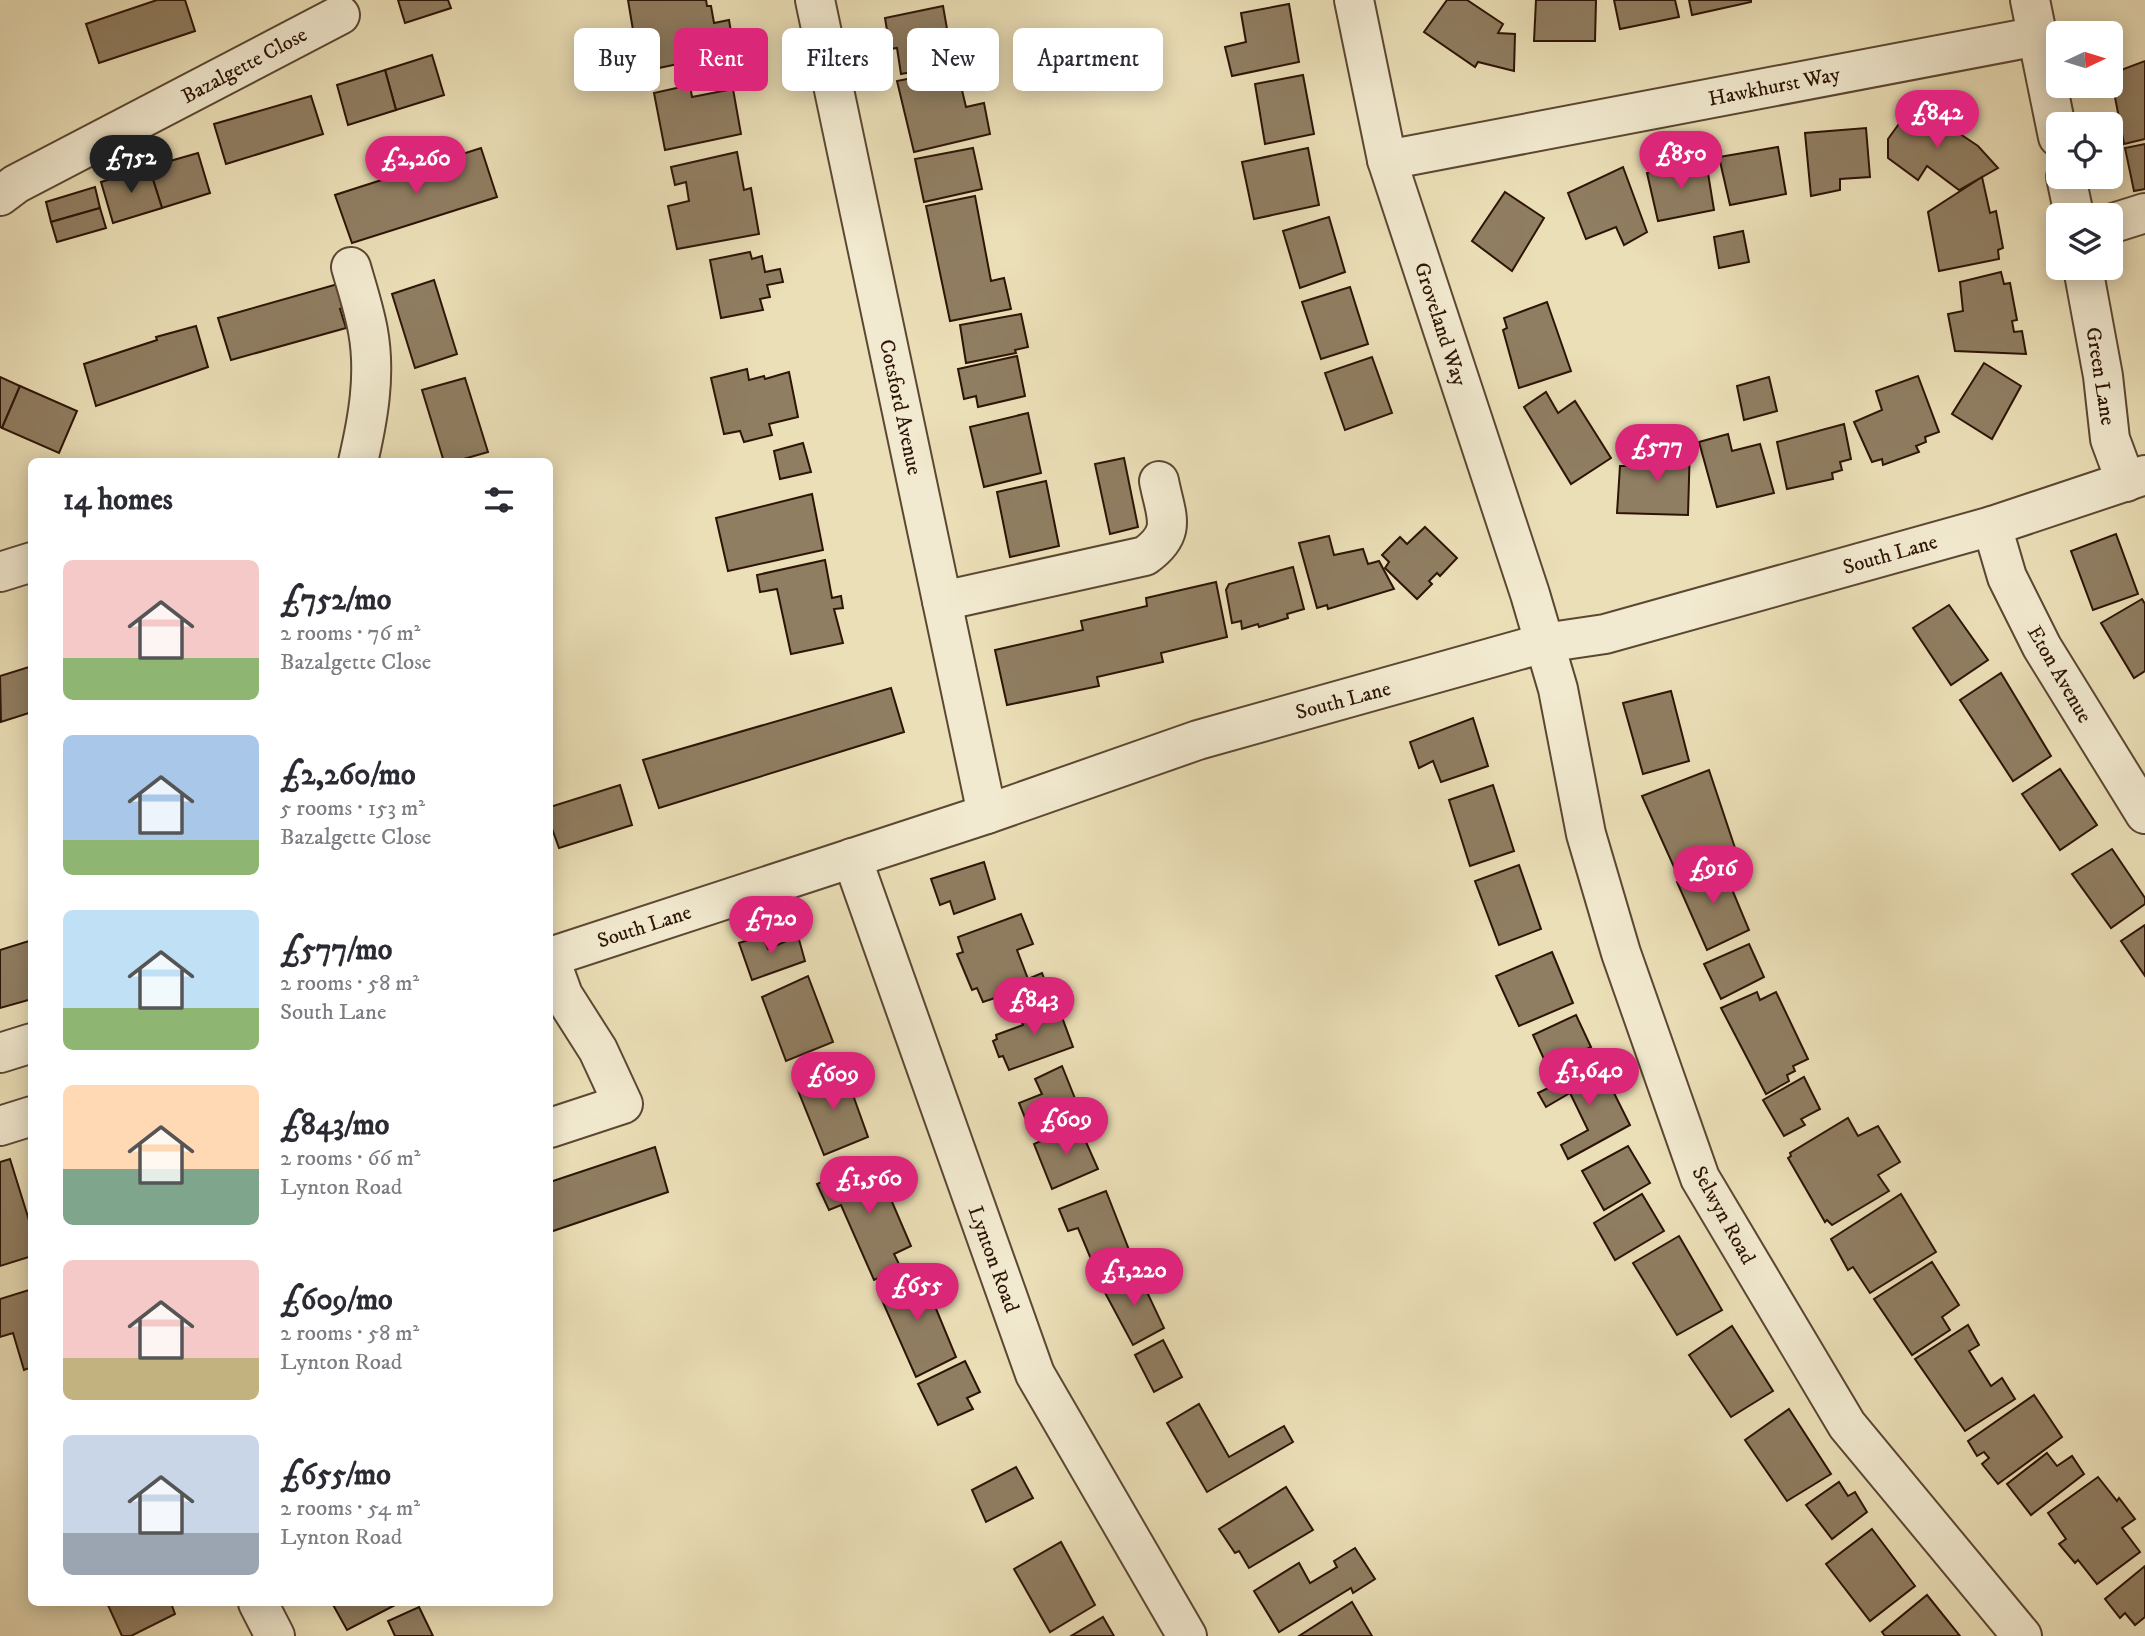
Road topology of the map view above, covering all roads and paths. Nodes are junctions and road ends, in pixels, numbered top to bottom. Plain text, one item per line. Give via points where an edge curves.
1 (815, 0) edge
2 (1354, 0) edge
3 (325, 14) edge
4 (2034, 18) edge
5 (2053, 112) edge
6 (1387, 160) junction
7 (0, 196) edge
8 (2145, 213) edge
9 (2123, 219) edge
10 (351, 267) dead end
11 (2085, 280) edge
12 (359, 458) edge
13 (2136, 479) edge
14 (1160, 481) dead end
15 (1992, 526) junction
16 (28, 563) edge
17 (0, 572) edge
18 (942, 601) junction
19 (1545, 643) junction
20 (987, 814) junction
21 (2145, 814) edge
22 (852, 858) junction
23 (553, 957) edge
24 (553, 967) edge
25 (28, 1044) edge
26 (0, 1053) edge
27 (28, 1117) edge
28 (0, 1126) edge
29 (553, 1127) edge
30 (260, 1606) edge
31 (275, 1636) edge
32 (1187, 1636) edge
33 (2022, 1636) edge

1 - 18 street, Cotsford Avenue
2 - 6 street, Groveland Way
3 - 7 street, Bazalgette Close
4 - 5 street
4 - 6 street, Hawkhurst Way
6 - 19 street, Groveland Way
8 - 9 street
10 - 12 street via 368,331 371,374 368,421
11 - 13 street, Green Lane via 2110,439
13 - 15 street, South Lane
14 - 18 street via 1167,533 1145,556
15 - 19 street, South Lane via 1605,634
15 - 21 street, Eton Avenue via 2007,577 2042,647
16 - 17 street
18 - 20 street, Cotsford Avenue
19 - 20 street, South Lane via 1198,740
19 - 33 street, Selwyn Road via 1586,834 1621,953 1700,1178 1847,1425
20 - 22 street, South Lane
22 - 23 street, South Lane
22 - 32 street, Lynton Road via 1035,1374
24 - 29 street via 563,995 598,1050 623,1104
25 - 26 street
27 - 28 street
30 - 31 street

